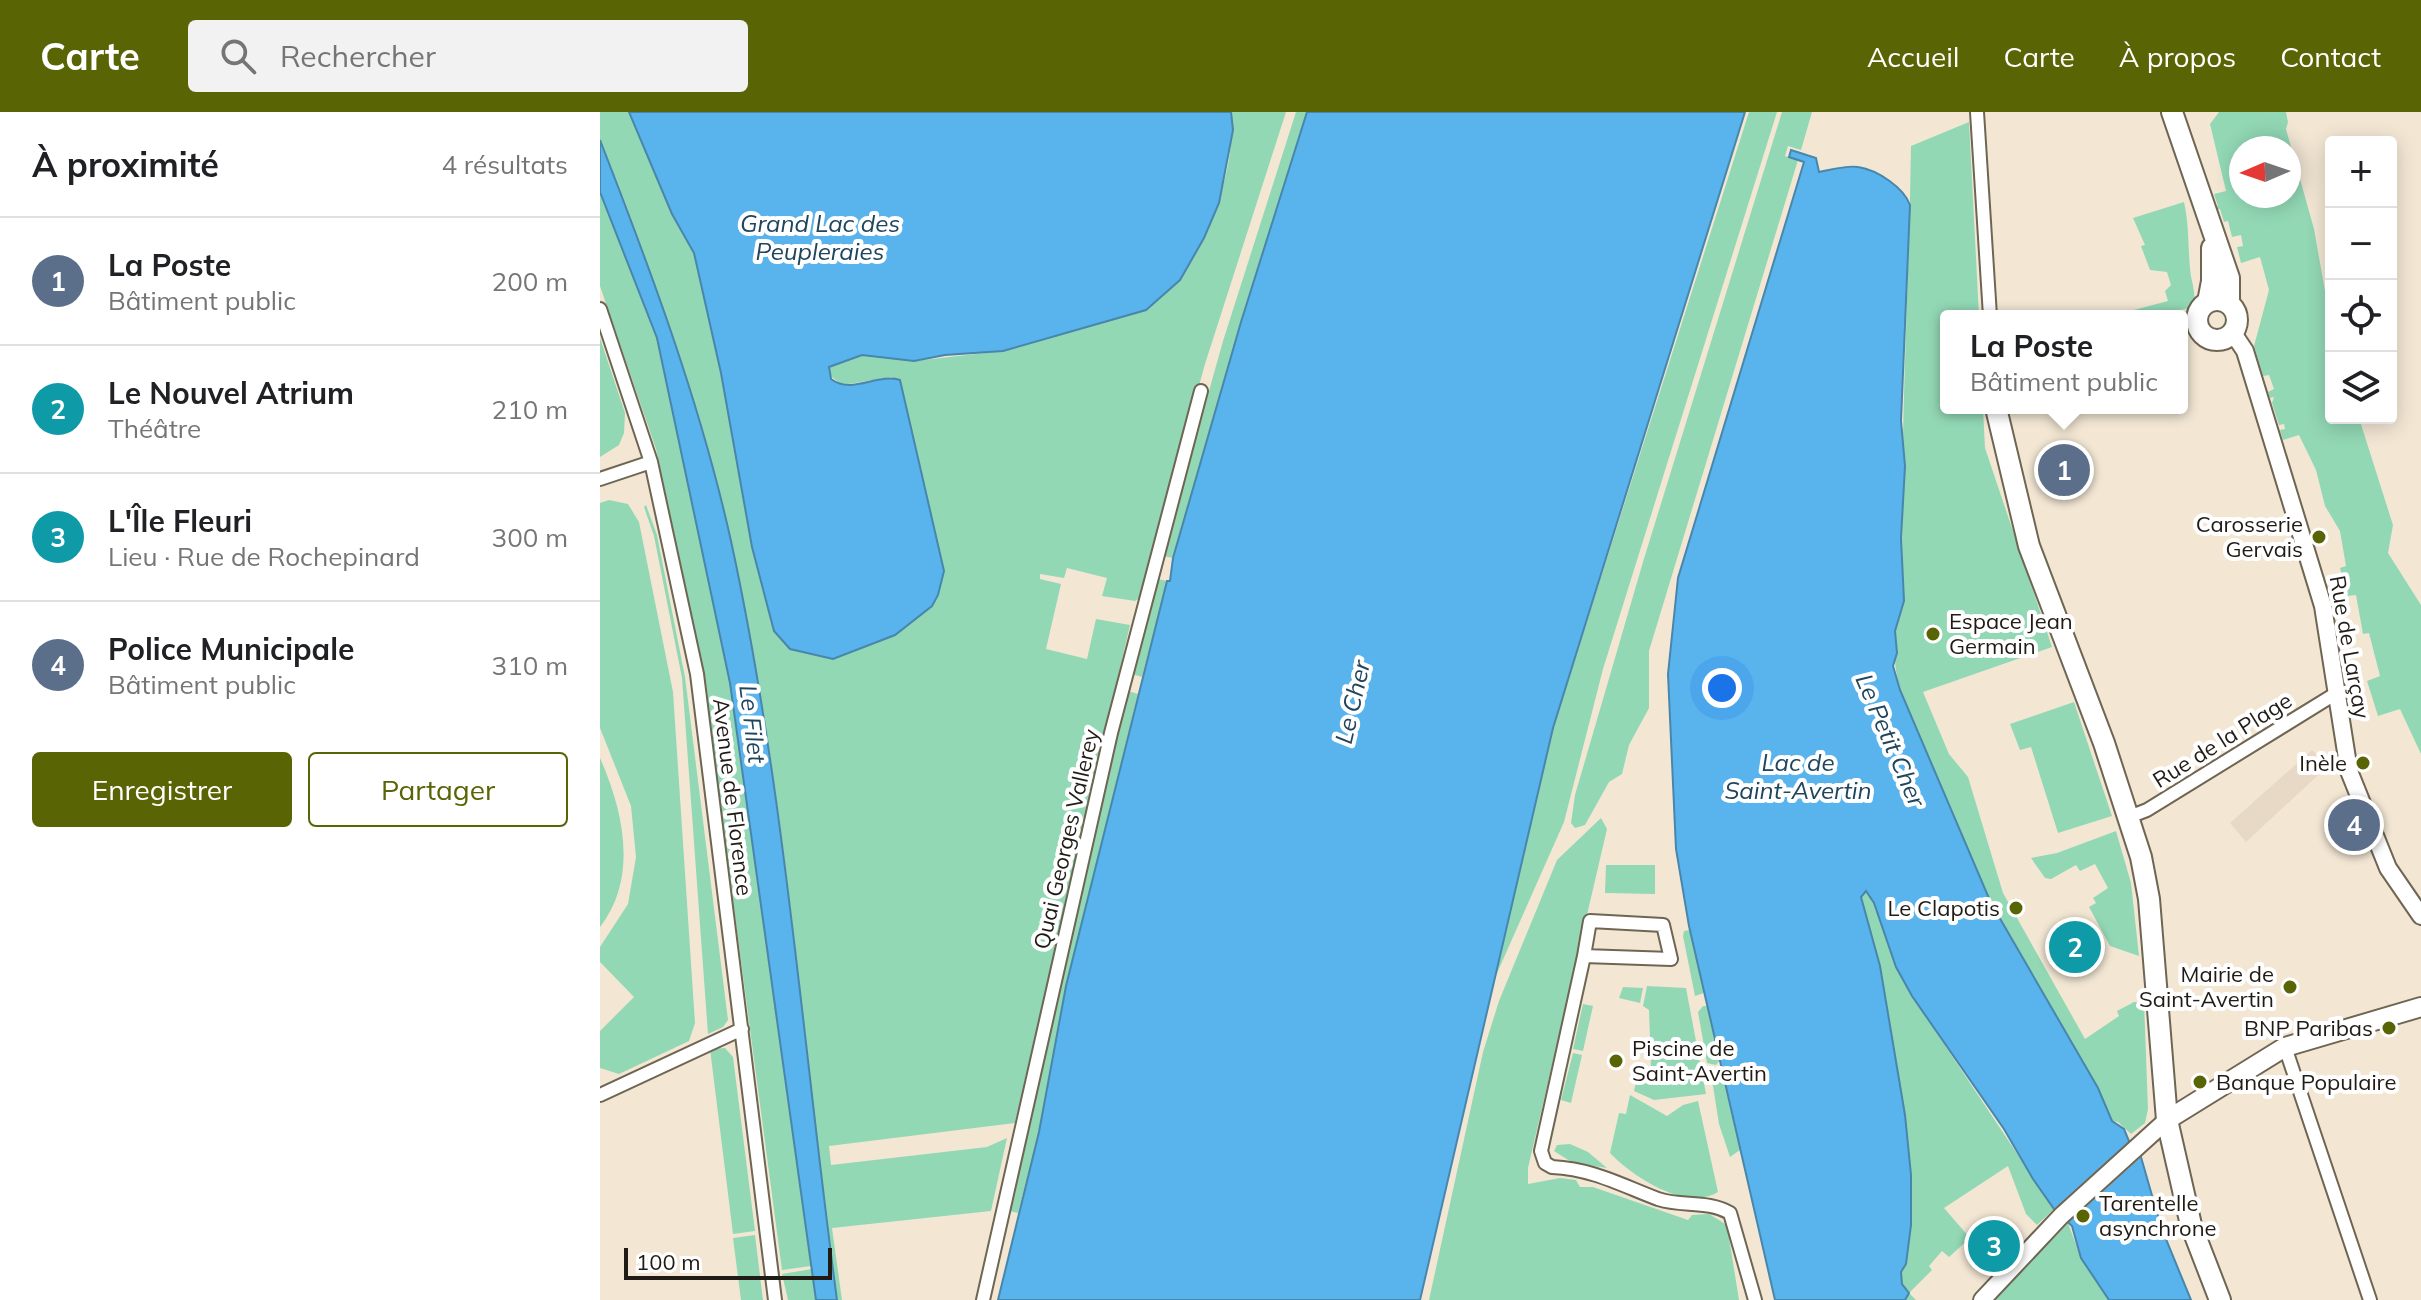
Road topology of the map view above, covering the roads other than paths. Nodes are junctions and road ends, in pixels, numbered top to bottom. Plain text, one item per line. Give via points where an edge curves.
1 (1977, 112) edge
2 (2172, 112) edge
3 (600, 309) edge
4 (1990, 310) edge
5 (2204, 317) edge
6 (2233, 333) junction
7 (2188, 334) edge
8 (1201, 391) dead end
9 (1997, 414) edge
10 (2006, 414) edge
11 (2004, 442) junction
12 (651, 462) junction
13 (600, 479) edge
14 (2335, 694) junction
15 (2129, 817) junction
16 (2421, 916) edge
17 (1584, 956) junction
18 (2421, 1007) edge
19 (742, 1029) junction
20 (2285, 1047) junction
21 (600, 1095) edge
22 (2167, 1120) junction
23 (775, 1300) edge
24 (983, 1300) edge
25 (1755, 1300) edge
26 (1982, 1300) edge
27 (2220, 1300) edge
28 (2370, 1300) edge

1 - 4 street
2 - 5 main road via 2210,232 2212,281
3 - 12 street, Avenue de Florence
5 - 6 main road via 2217,340
5 - 6 main road via 2238,319
5 - 7 main road
6 - 14 street, Rue de Larçay via 2245,351 2323,606
8 - 24 street, Quai Georges Vallerey via 1111,733
9 - 11 main road
10 - 11 main road
11 - 15 main road via 2029,546
12 - 13 street
12 - 19 street, Avenue de Florence via 697,674
14 - 15 street, Rue de la Plage
14 - 16 street, Rue de Larçay via 2353,782 2388,868
15 - 22 main road via 2149,899
17 - 17 street via 1613,957 1671,959 1663,925 1590,921
17 - 25 street via 1541,1151 1545,1163 1605,1175 1658,1199 1718,1206 1730,1213
18 - 20 main road
19 - 21 street
19 - 23 street, Avenue de Florence
20 - 22 main road
20 - 28 street
22 - 26 street via 2061,1216
22 - 27 main road via 2191,1225

